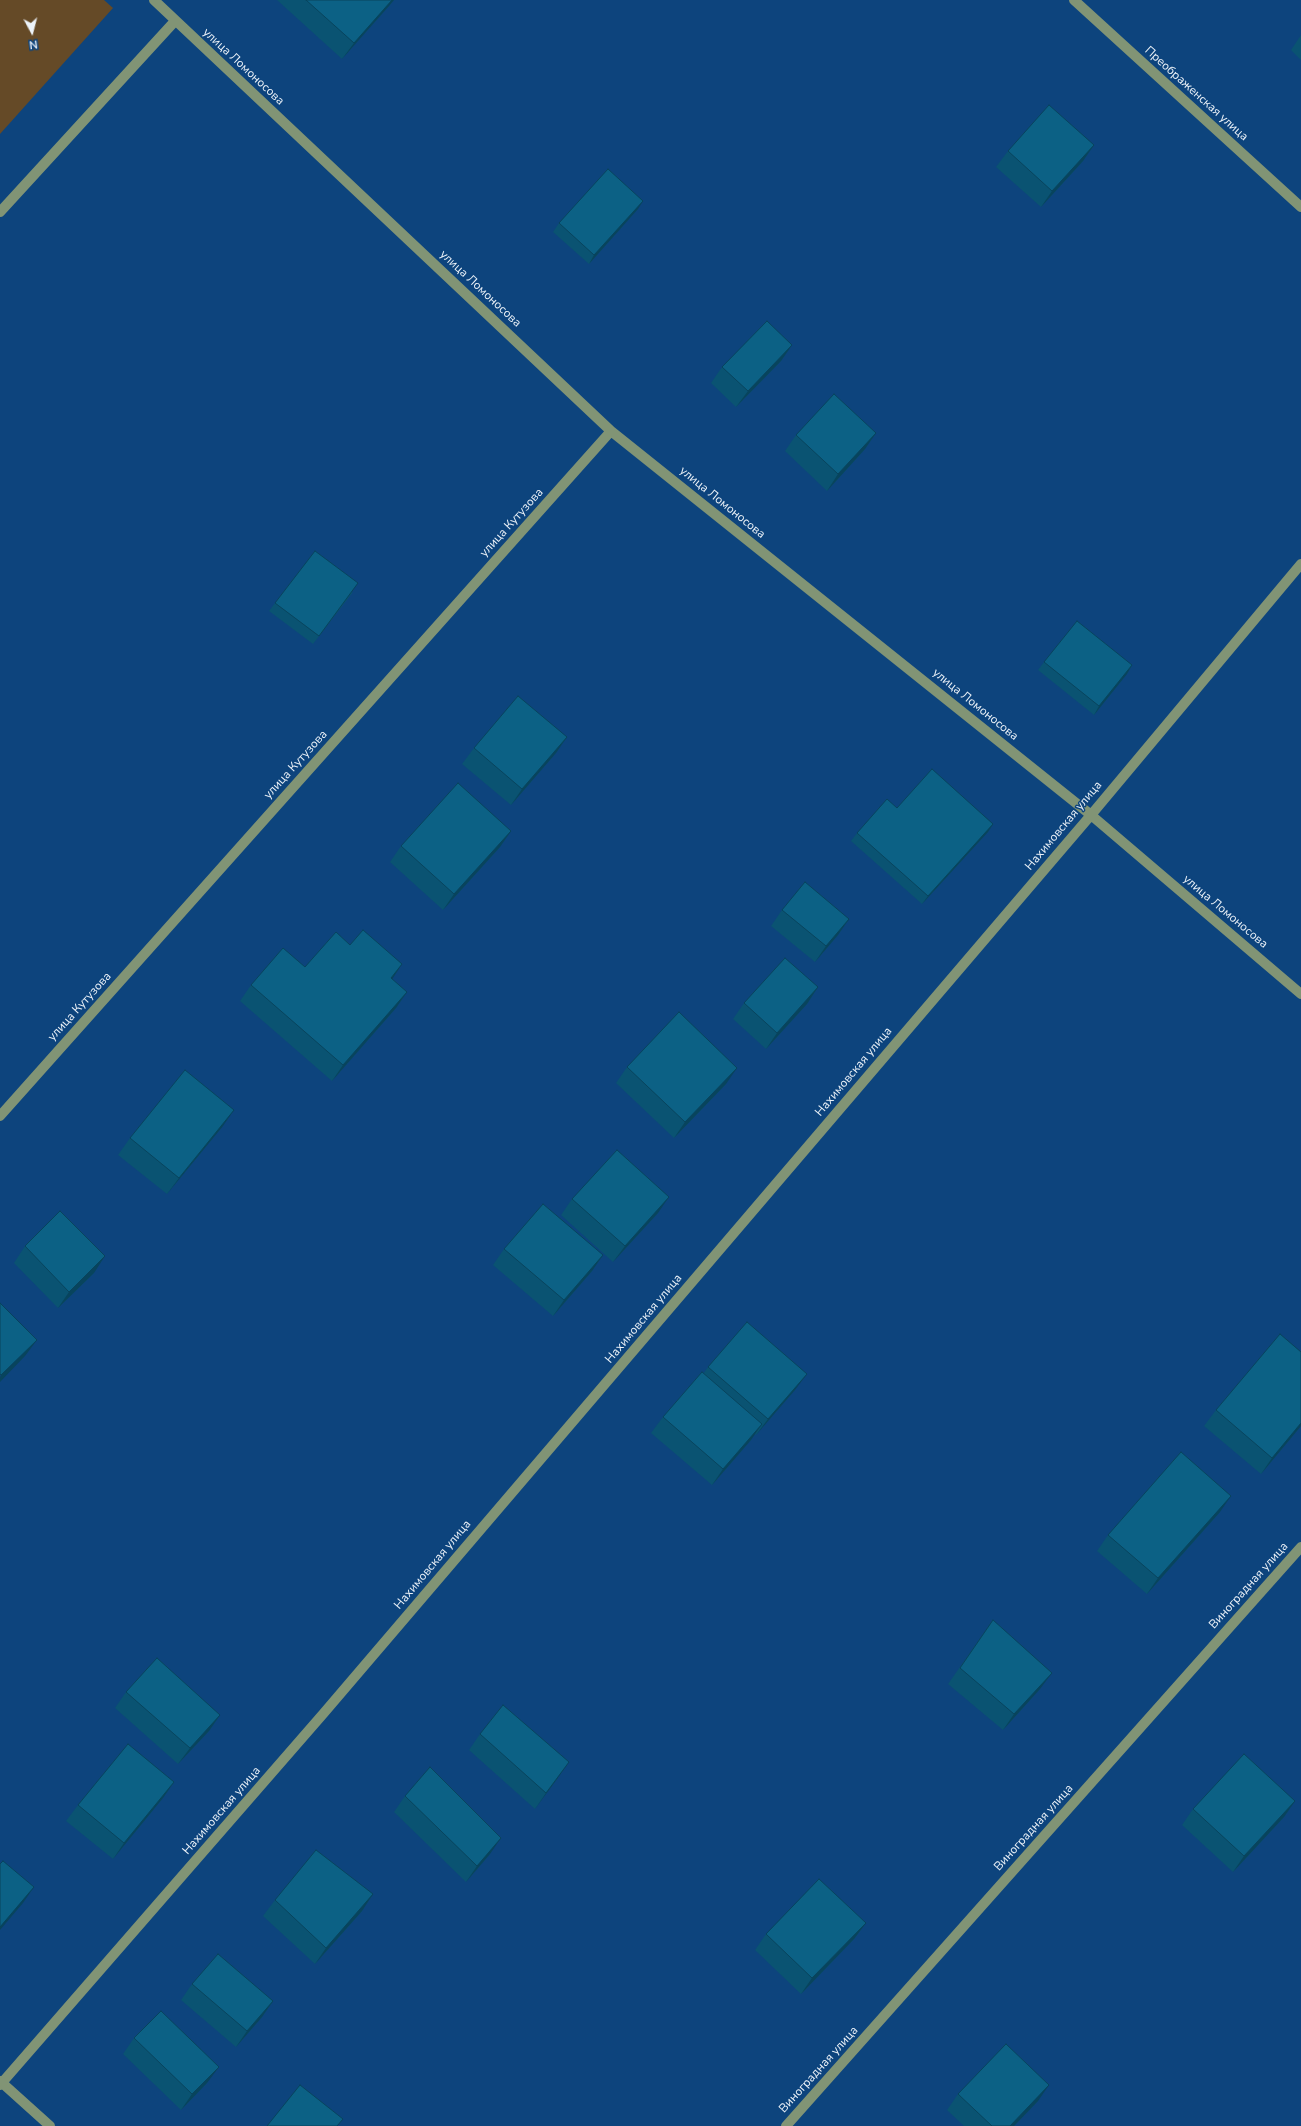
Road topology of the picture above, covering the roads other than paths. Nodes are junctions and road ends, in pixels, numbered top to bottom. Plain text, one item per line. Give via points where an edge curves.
1 (154, 0) edge
2 (1074, 0) edge
3 (175, 20) junction
4 (1301, 207) edge
5 (0, 212) edge
6 (611, 431) junction
7 (1301, 564) edge
8 (1091, 815) junction
9 (1301, 994) edge
10 (0, 1116) edge
11 (1301, 1547) edge
12 (1, 2083) edge
13 (50, 2126) edge
14 (786, 2126) edge

1 - 3 street, улица Ломоносова
2 - 4 street, Преображенская улица
3 - 5 street
3 - 6 street, улица Ломоносова
6 - 8 street, улица Ломоносова
6 - 10 street, улица Кутузова
7 - 8 street, Нахимовская улица
8 - 9 street, улица Ломоносова
8 - 12 street, Нахимовская улица via 323,1714
11 - 14 street, Виноградная улица
12 - 13 street

